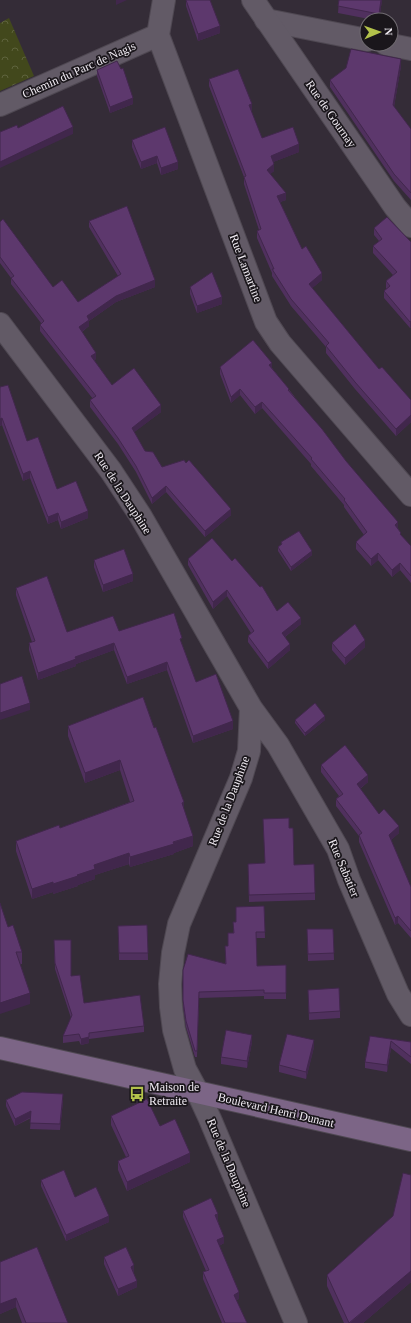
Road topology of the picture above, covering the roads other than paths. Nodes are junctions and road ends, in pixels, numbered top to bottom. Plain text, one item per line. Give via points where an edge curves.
1 (164, 0) edge
2 (253, 0) edge
3 (266, 20) junction
4 (158, 35) junction
5 (359, 38) edge
6 (399, 47) edge
7 (411, 49) edge
8 (0, 105) edge
9 (411, 226) edge
10 (0, 324) edge
11 (411, 495) edge
12 (252, 708) junction
13 (411, 1015) edge
14 (0, 1048) edge
15 (198, 1093) junction
16 (411, 1140) edge
17 (296, 1323) edge

1 - 4 street
2 - 3 street, Rue de Gournay
3 - 5 street
3 - 9 street, Rue de Gournay via 395,207
4 - 8 street, Chemin du Parc de Nagis
4 - 11 street, Rue Lamartine via 266,322 280,343
6 - 7 street
10 - 12 street, Rue de la Dauphine via 111,471 140,515
12 - 13 street, Rue Sabatier via 278,745 338,848 398,994
12 - 15 street, Rue de la Dauphine via 249,752 241,778 179,924 173,954 170,984 174,1030 185,1069
14 - 15 main road, Boulevard Henri Dunant
15 - 16 main road, Boulevard Henri Dunant
15 - 17 street, Rue de la Dauphine

